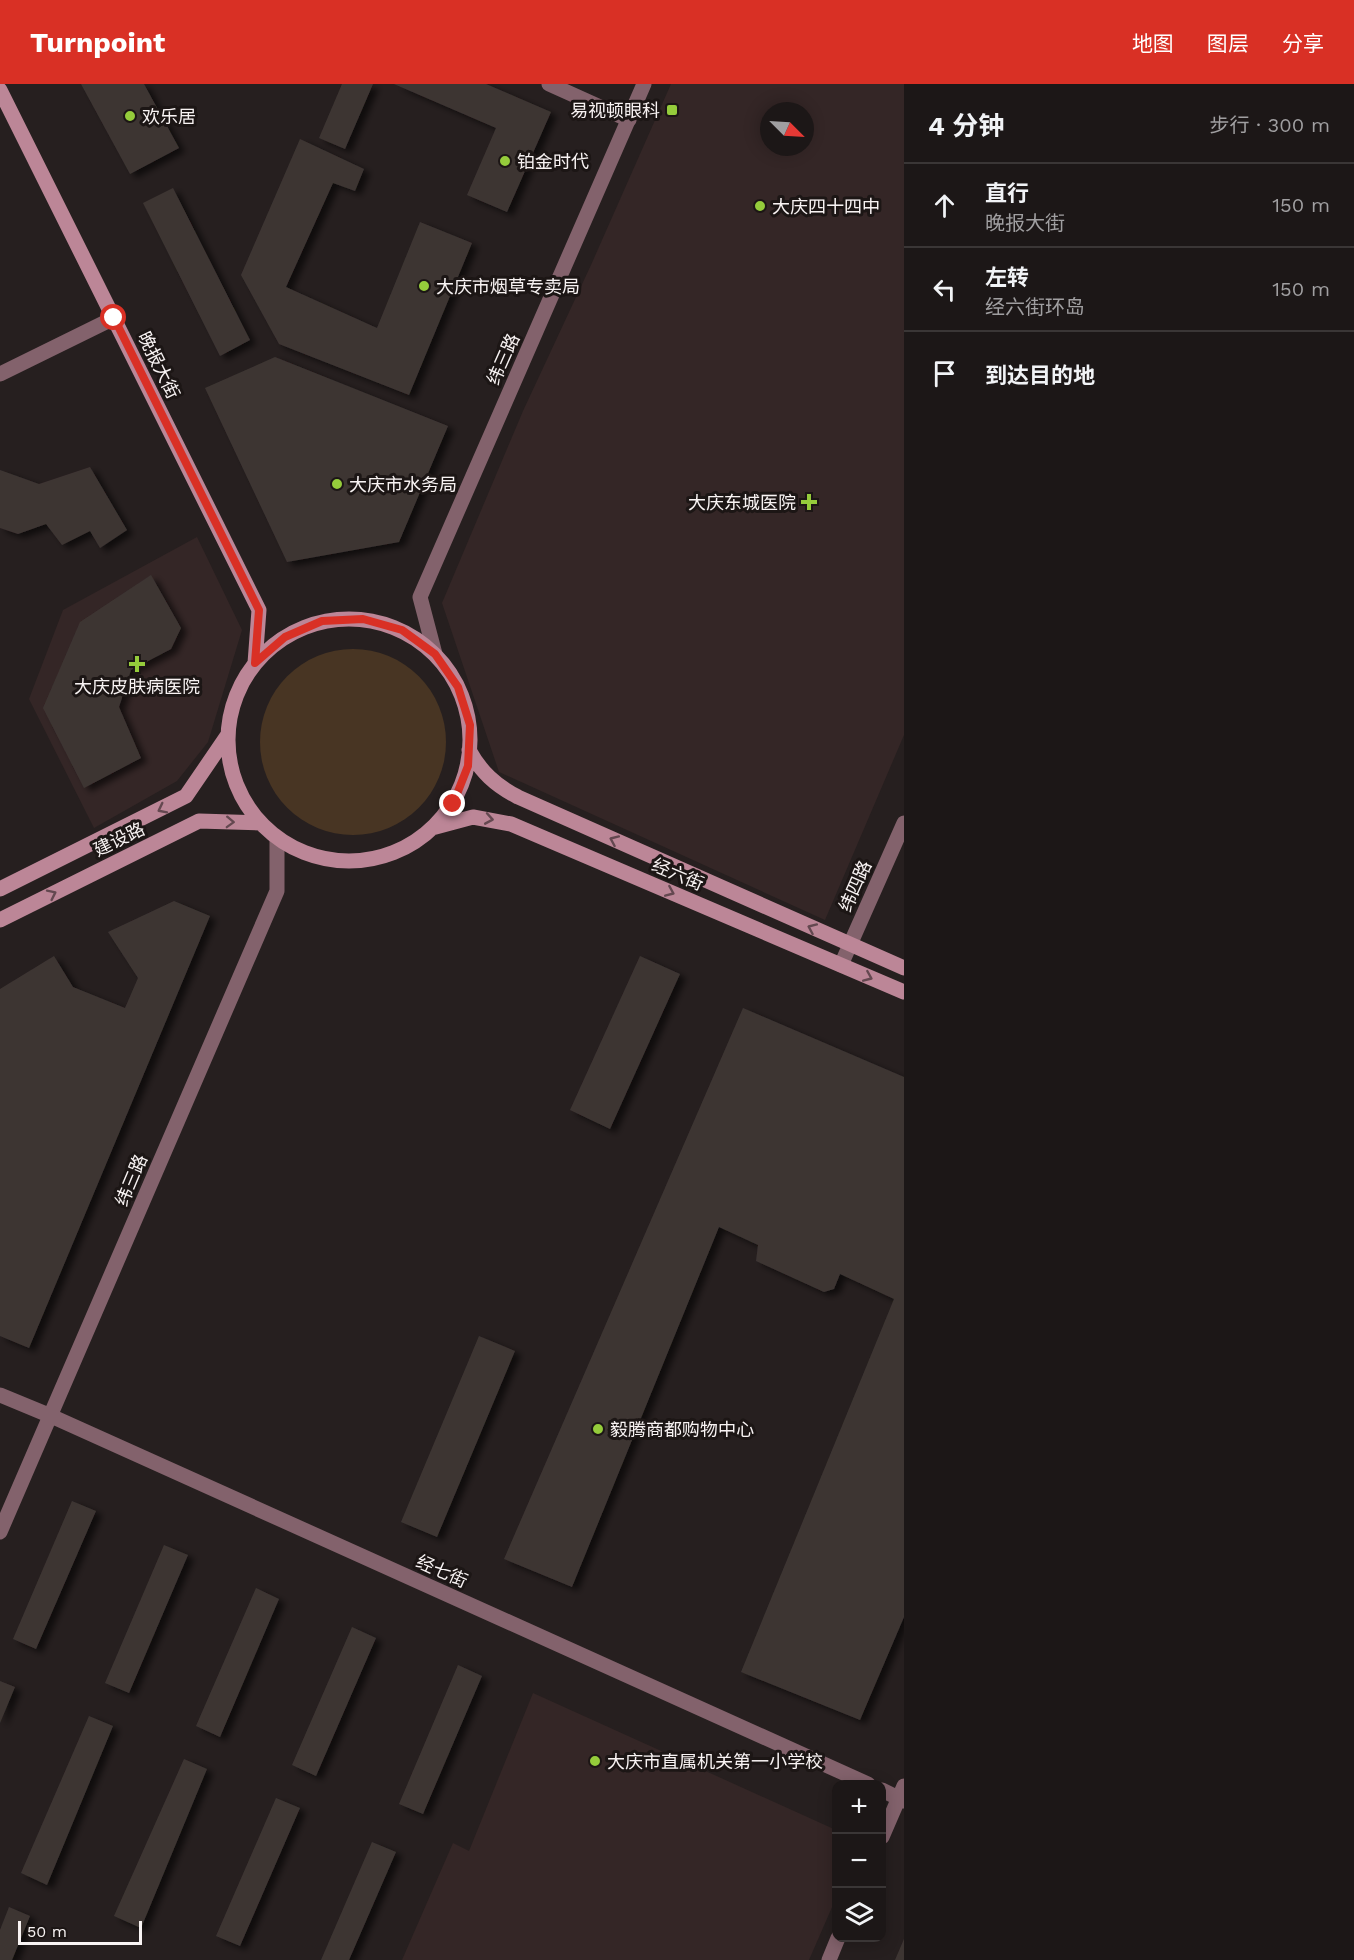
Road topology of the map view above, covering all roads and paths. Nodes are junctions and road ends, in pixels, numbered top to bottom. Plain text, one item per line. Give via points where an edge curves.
1 (549, 84) edge
2 (644, 84) edge
3 (0, 90) edge
4 (629, 120) junction
5 (114, 318) junction
6 (0, 374) edge
7 (435, 654) junction
8 (255, 663) junction
9 (227, 736) junction
10 (469, 749) junction
11 (261, 823) junction
12 (904, 823) edge
13 (432, 828) junction
14 (277, 839) junction
15 (0, 889) edge
16 (0, 920) edge
17 (850, 945) junction
18 (841, 965) junction
19 (904, 968) edge
20 (904, 992) edge
21 (0, 1395) edge
22 (51, 1416) junction
23 (0, 1532) edge
24 (857, 1780) edge
25 (886, 1791) edge
26 (902, 1795) edge
27 (883, 1834) edge
28 (836, 1942) edge
29 (829, 1960) edge

1 - 4 street
2 - 4 street, 纬三路
3 - 5 main road, 晚报大街
4 - 7 street, 纬三路 via 420,597
5 - 6 street
5 - 8 main road, 晚报大街 via 259,610
7 - 8 main road via 402,630 363,619 322,621 285,637
7 - 10 main road via 458,687 470,725
8 - 9 main road via 235,697
9 - 11 main road via 232,776 249,811
9 -> 15 main road, 建设路 via 186,796
10 - 13 main road via 468,766 453,804
17 -> 10 main road, 经六街 via 518,797 486,775
11 - 14 main road
16 -> 11 main road, 建设路 via 199,821
12 - 17 street, 纬四路
13 - 14 main road via 392,855 352,863 313,857
13 -> 18 main road, 经六街 via 473,817 511,824
14 - 22 street, 纬三路 via 277,891
17 - 18 street, 纬四路
17 - 19 main road, 经六街
18 -> 20 main road, 经六街
21 - 22 street, 经七街
22 - 23 street, 纬三路
22 - 24 street, 经七街
25 - 26 street
26 - 27 street
28 - 29 street

